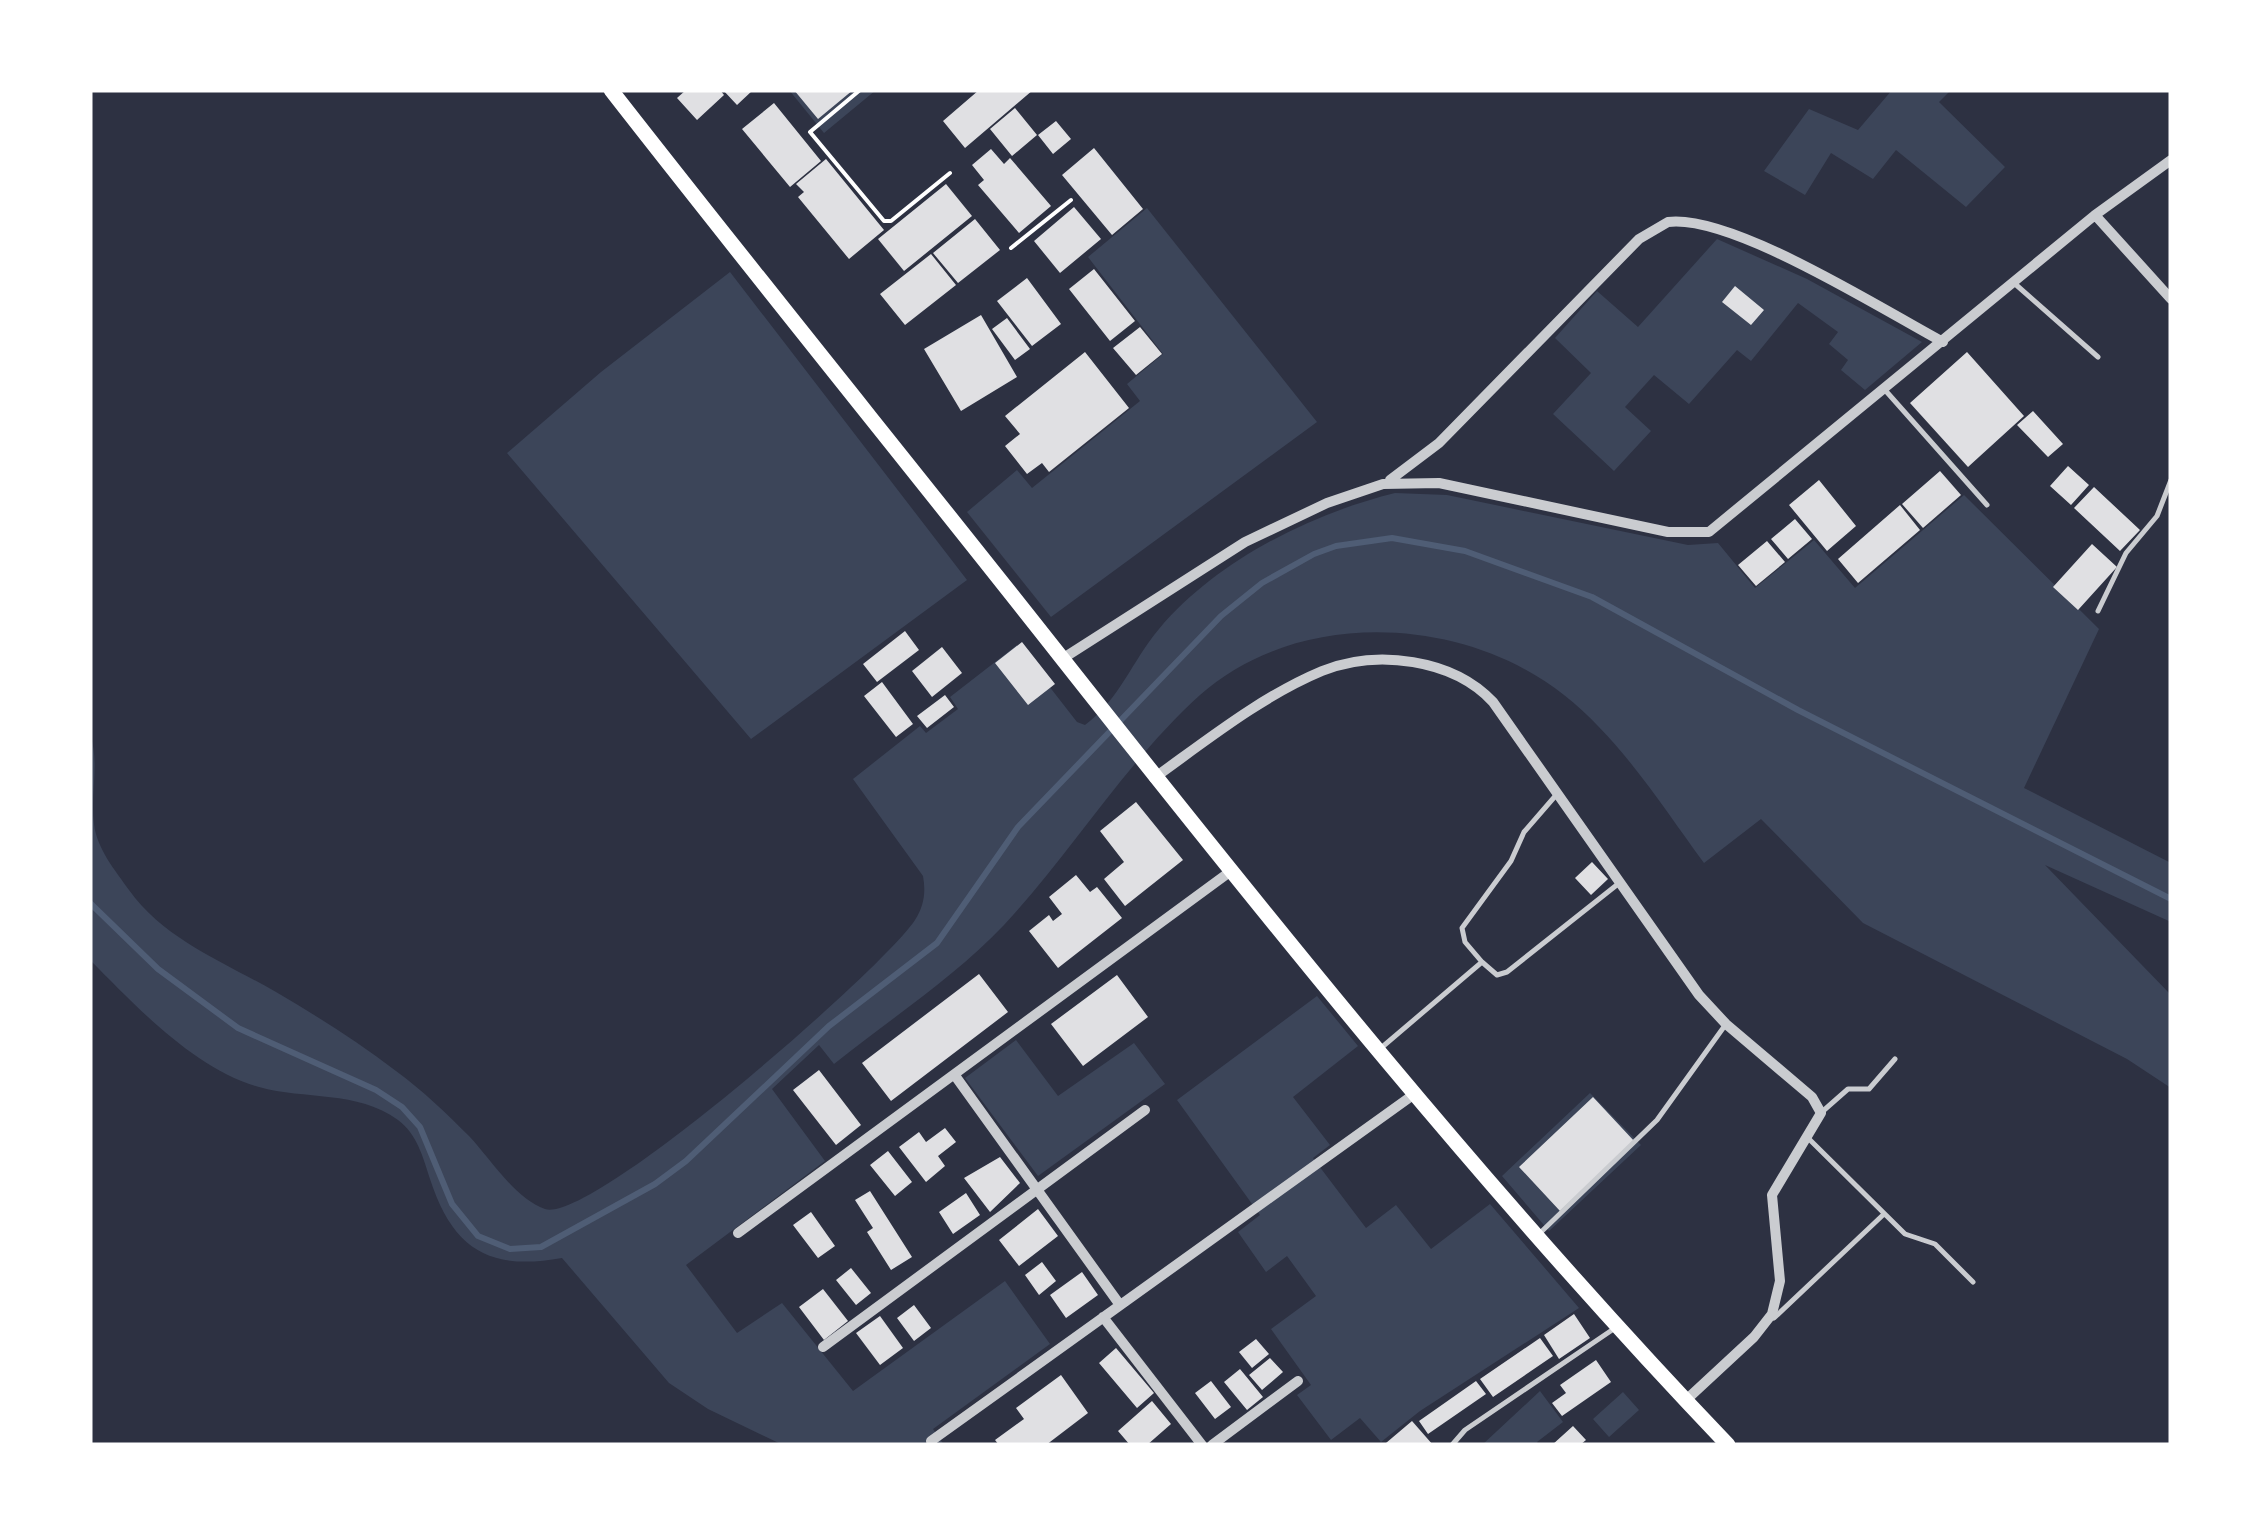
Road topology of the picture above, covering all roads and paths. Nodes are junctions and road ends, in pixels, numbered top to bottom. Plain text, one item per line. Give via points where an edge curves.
1 (611, 90) edge
2 (860, 90) edge
3 (2171, 160) edge
4 (950, 173) dead end
5 (1072, 200) dead end
6 (2095, 215) junction
7 (1012, 248) dead end
8 (2014, 282) junction
9 (2171, 299) edge
10 (1942, 342) junction
11 (2098, 357) dead end
12 (1885, 390) junction
13 (2171, 480) edge
14 (1383, 484) junction
15 (1987, 506) dead end
16 (2098, 610) dead end
17 (1062, 659) junction
18 (1149, 771) junction
19 (1557, 794) junction
20 (1230, 872) junction
21 (1620, 882) junction
22 (1482, 962) junction
23 (1726, 1024) junction
24 (1377, 1052) junction
25 (1895, 1060) dead end
26 (956, 1077) junction
27 (1413, 1095) junction
28 (1144, 1110) dead end
29 (1821, 1112) junction
30 (1808, 1138) junction
31 (1036, 1190) junction
32 (1884, 1214) junction
33 (738, 1233) dead end
34 (1535, 1238) junction
35 (1973, 1282) dead end
36 (1120, 1305) junction
37 (1104, 1317) junction
38 (1764, 1326) junction
39 (1617, 1327) junction
40 (823, 1346) dead end
41 (1298, 1381) dead end
42 (1685, 1400) junction
43 (930, 1441) dead end
44 (1202, 1445) edge
45 (1212, 1445) edge
46 (1452, 1445) edge
47 (1728, 1445) edge

1 - 17 main road
2 - 4 path via 810,132 882,219 891,221
3 - 6 street
5 - 7 path
6 - 8 street
6 - 9 street
8 - 10 street
8 - 11 lane
10 - 12 street
10 - 14 street via 1777,255 1713,229 1668,222 1639,239 1439,443
12 - 14 street via 1718,527 1698,535 1439,483
12 - 15 lane
13 - 16 lane
14 - 17 street via 1246,542
17 - 18 main road
18 - 19 street via 1324,670 1410,662 1471,680
18 - 20 main road
19 - 21 street
19 - 22 lane via 1462,928
20 - 24 main road
20 - 26 street
21 - 22 lane via 1507,972 1497,975
21 - 23 street
22 - 24 lane
23 - 29 street
23 - 34 lane via 1641,1138
24 - 27 main road
25 - 29 lane via 1868,1089 1848,1089
26 - 31 street
26 - 33 street
27 - 34 main road
27 - 36 street
28 - 31 street
29 - 30 street
30 - 32 lane
30 - 38 street via 1772,1195 1780,1280
31 - 36 street
31 - 40 street
32 - 35 lane via 1910,1239 1934,1244
32 - 38 lane
34 - 39 main road
36 - 37 street
37 - 43 street
37 - 44 street
38 - 42 street
39 - 42 main road
39 - 46 lane
41 - 45 street
42 - 47 main road

